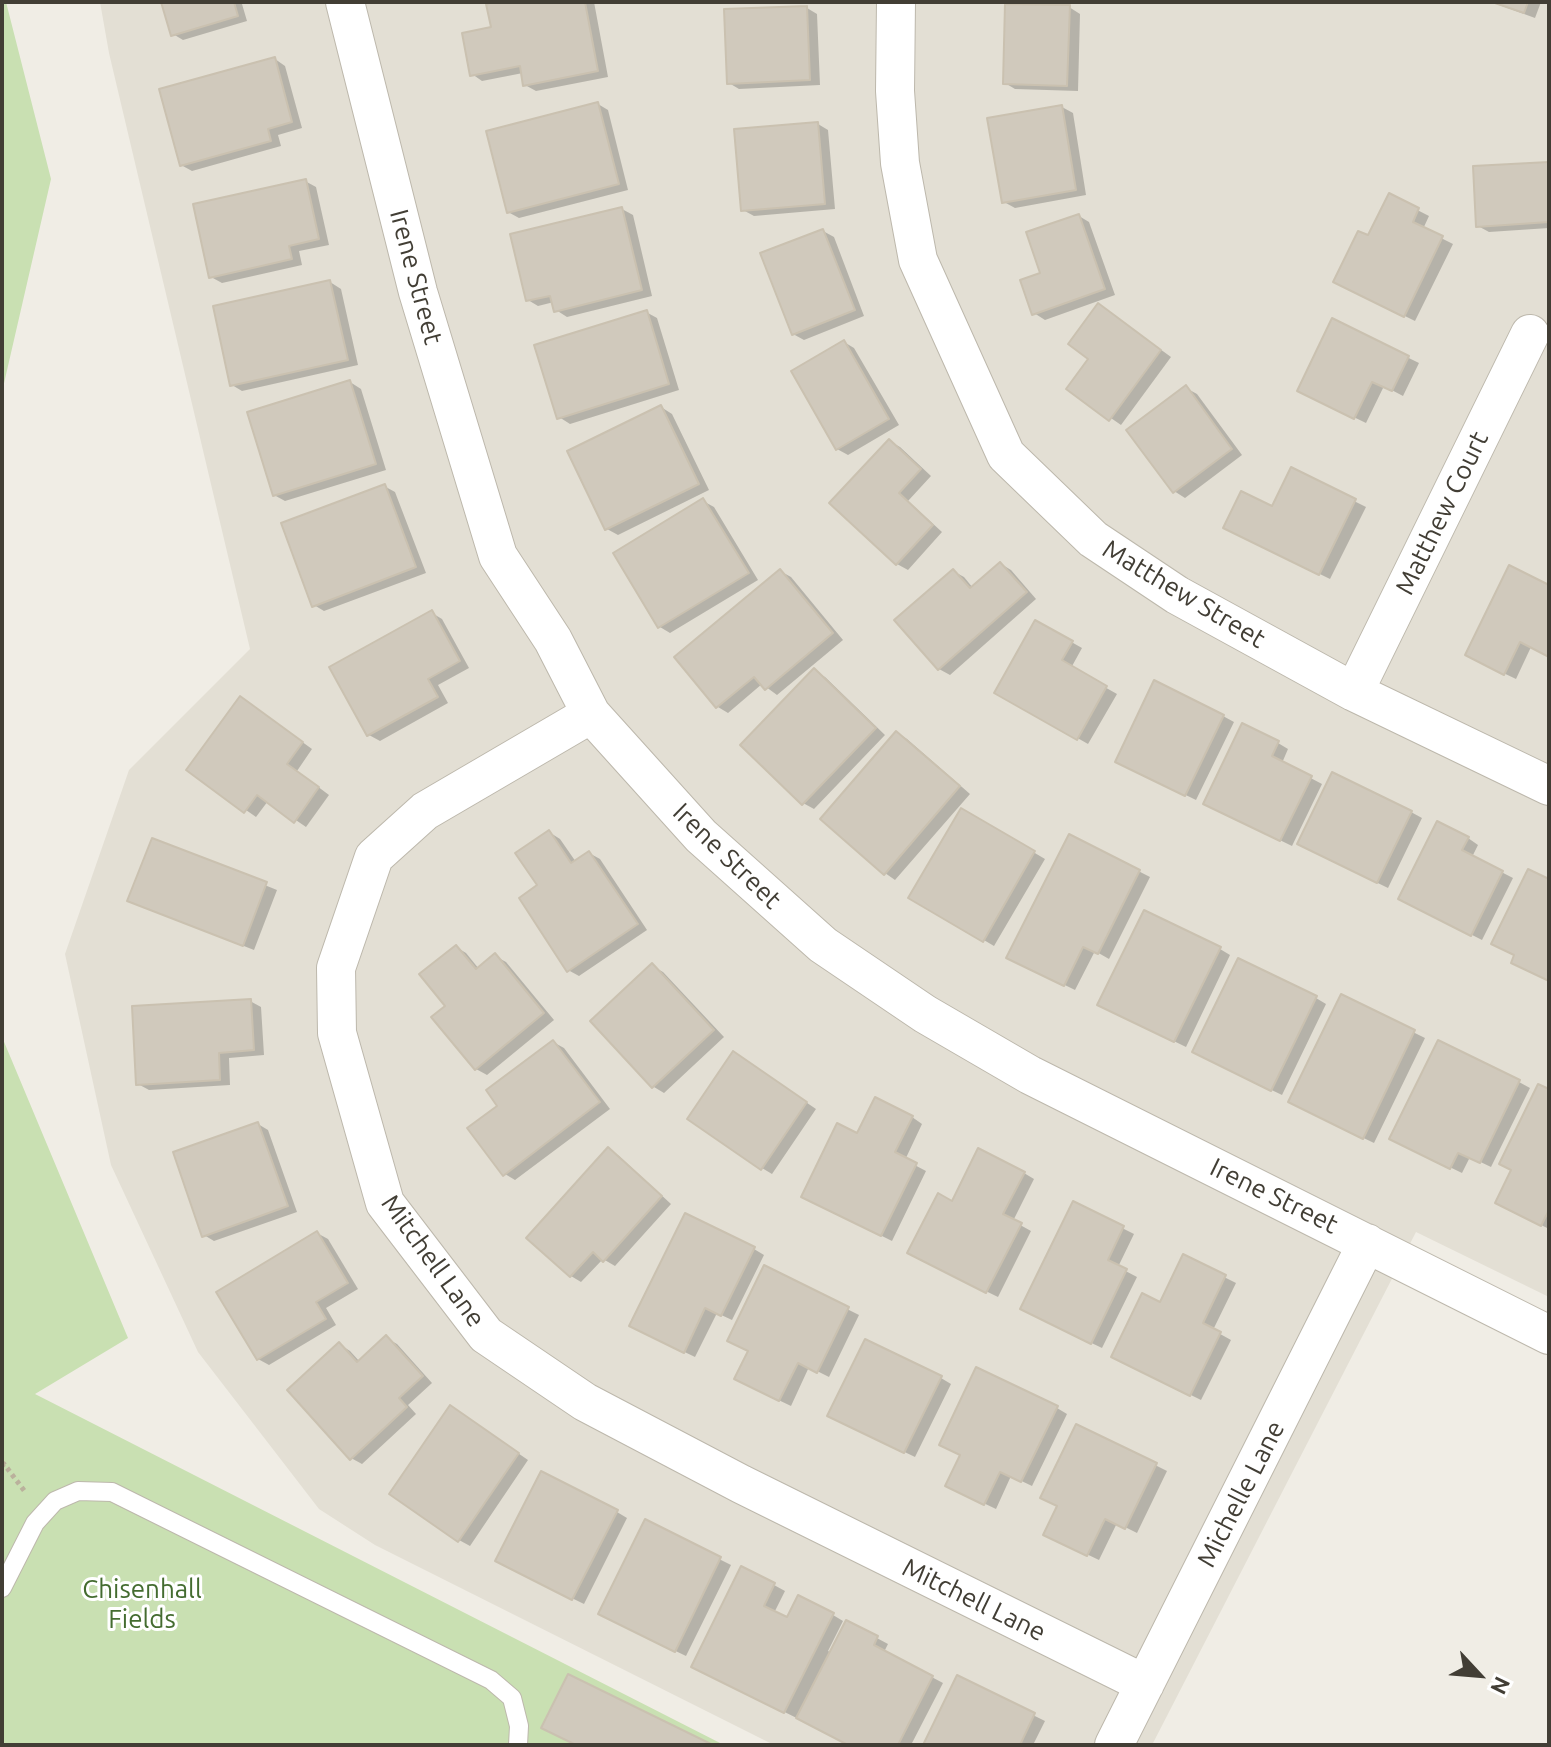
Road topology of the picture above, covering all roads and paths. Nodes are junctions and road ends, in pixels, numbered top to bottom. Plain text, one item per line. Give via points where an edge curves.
1 (345, 2) edge
2 (896, 2) edge
3 (1530, 334) dead end
4 (1354, 692) junction
5 (591, 714) junction
6 (1549, 786) edge
7 (1367, 1243) junction
8 (1549, 1335) edge
9 (2, 1466) edge
10 (26, 1493) dead end
11 (2, 1588) edge
12 (1145, 1684) junction
13 (518, 1745) edge
14 (1114, 1745) edge

1 - 5 street, Irene Street via 418,292 498,556 553,640
2 - 4 street, Matthew Street via 900,163 918,260 1006,455 1093,539 1177,595
3 - 4 street, Matthew Court
4 - 6 street, Matthew Street
5 - 7 street, Irene Street via 701,836 823,945 925,1014 1030,1075
5 - 12 street, Mitchell Lane via 425,811 374,857 336,968 337,1033 385,1203 486,1335 585,1402
7 - 8 street, Irene Street
7 - 12 street, Michelle Lane
9 - 10 path
11 - 13 lane via 35,1523 55,1501 78,1491 112,1492 491,1680 512,1698
12 - 14 street, Michelle Lane

